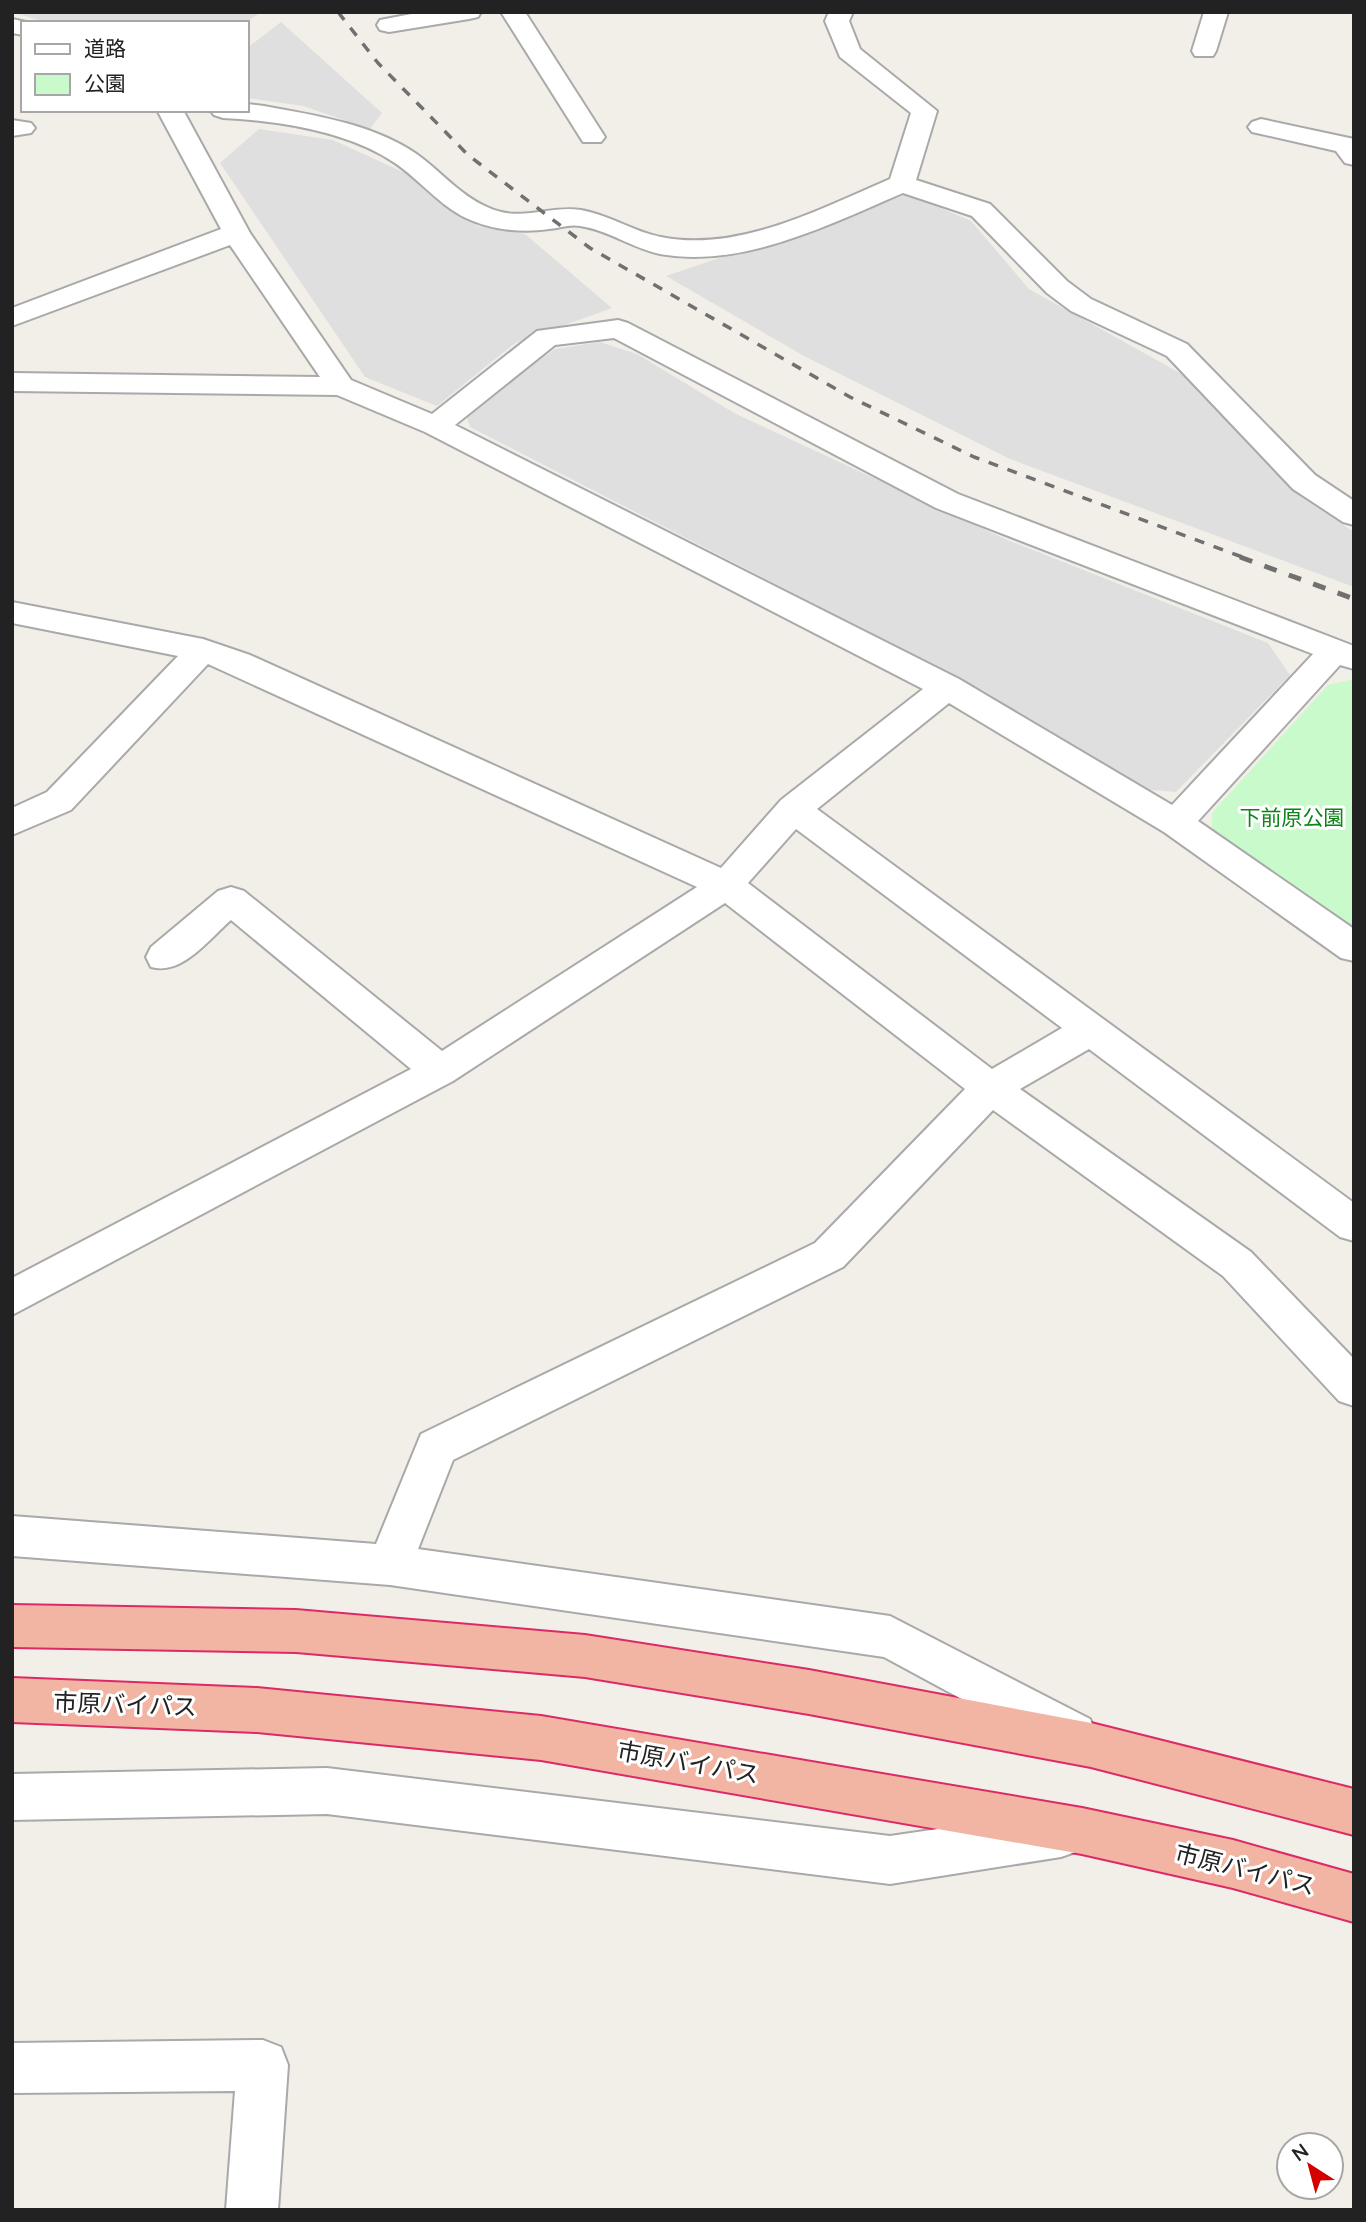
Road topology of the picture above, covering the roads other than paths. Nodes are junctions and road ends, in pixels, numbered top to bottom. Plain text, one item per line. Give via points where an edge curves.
1 (469, 12) edge
2 (513, 12) edge
3 (841, 12) edge
4 (1216, 12) edge
5 (389, 25) dead end
6 (1204, 51) dead end
7 (171, 112) edge
8 (237, 112) edge
9 (1261, 127) dead end
10 (592, 137) dead end
11 (1354, 157) edge
12 (902, 184) junction
13 (236, 233) junction
14 (12, 318) edge
15 (12, 382) edge
16 (341, 386) junction
17 (435, 426) junction
18 (1354, 515) edge
19 (12, 612) edge
20 (203, 650) junction
21 (1345, 654) edge
22 (947, 687) junction
23 (793, 809) junction
24 (12, 823) edge
25 (1176, 823) junction
26 (726, 885) junction
27 (1354, 948) edge
28 (164, 957) dead end
29 (1090, 1030) junction
30 (440, 1072) junction
31 (990, 1088) junction
32 (1354, 1225) edge
33 (12, 1298) edge
34 (1354, 1388) edge
35 (12, 1536) edge
36 (390, 1565) junction
37 (12, 1626) edge
38 (12, 1700) edge
39 (1091, 1745) junction
40 (12, 1797) edge
41 (1354, 1812) edge
42 (1082, 1831) junction
43 (1354, 1898) edge
44 (12, 2068) edge
45 (252, 2210) edge

1 - 5 street
2 - 10 street
3 - 12 street via 837,21 849,52 924,111
4 - 6 street
7 - 13 street
8 - 12 street via 293,120 398,153 459,204 492,218 534,222 577,217 614,226 635,240 670,247 720,246 776,233
9 - 11 street via 1345,145
12 - 18 street via 981,210 1081,305 1177,349 1304,482
13 - 14 street
13 - 16 street
15 - 16 street
16 - 17 street
17 - 21 street via 547,338 618,330 947,501
17 - 22 street
19 - 20 street
20 - 24 street via 59,801
20 - 26 street
21 - 25 street
22 - 23 street
22 - 25 street
23 - 26 street
23 - 29 street
25 - 27 street
26 - 30 street
26 - 31 street
28 - 30 street via 231,900
29 - 31 street
29 - 32 street
30 - 33 street
31 - 34 street via 1237,1264
31 - 36 street via 829,1255 436,1447
35 - 36 street
36 - 39 street via 890,1637
37 - 39 highway via 296,1632 585,1656
38 - 42 highway, 市原バイパス via 257,1710 541,1738
39 - 41 highway
40 - 42 street via 327,1791 890,1860
42 - 43 highway, 市原バイパス via 1234,1864
44 - 45 street via 263,2065

